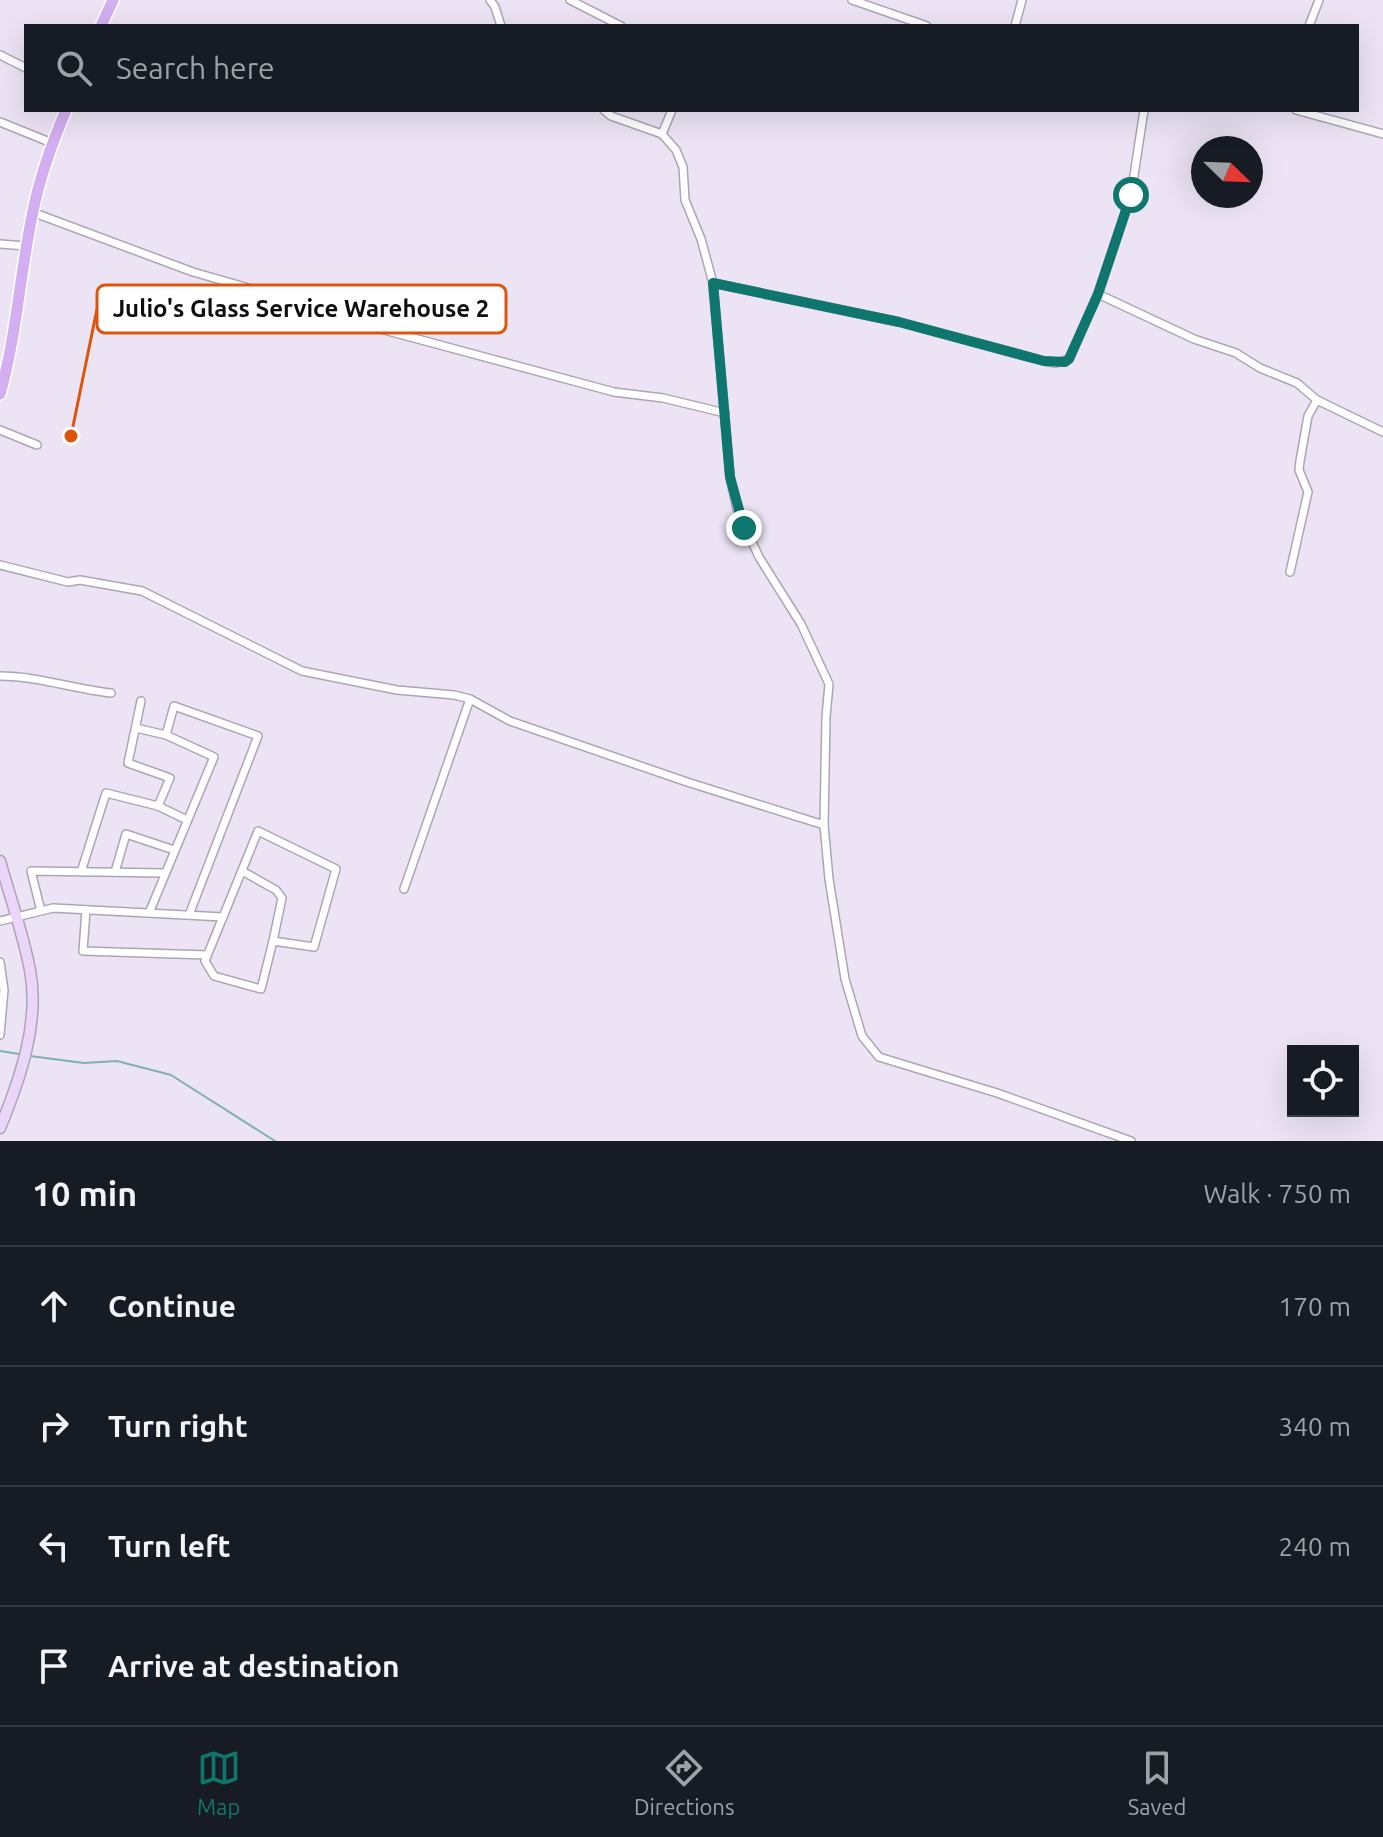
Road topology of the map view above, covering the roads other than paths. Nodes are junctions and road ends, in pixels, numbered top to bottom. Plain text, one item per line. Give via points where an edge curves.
1 (113, 0) edge
2 (490, 0) edge
3 (570, 0) edge
4 (852, 0) edge
5 (1022, 0) edge
6 (1319, 0) edge
7 (102, 24) edge
8 (500, 24) edge
9 (617, 24) edge
10 (921, 24) edge
11 (1016, 24) edge
12 (1310, 24) edge
13 (0, 55) edge
14 (24, 67) edge
15 (65, 112) edge
16 (606, 112) edge
17 (671, 112) edge
18 (1144, 112) edge
19 (1303, 112) edge
20 (0, 122) edge
21 (662, 134) junction
22 (1383, 134) edge
23 (52, 143) junction
24 (32, 212) junction
25 (0, 244) edge
26 (26, 246) junction
27 (713, 283) junction
28 (1098, 294) junction
29 (0, 394) edge
30 (1317, 400) junction
31 (725, 413) junction
32 (0, 430) edge
33 (1383, 432) edge
34 (37, 445) dead end
35 (0, 565) edge
36 (1290, 572) dead end
37 (0, 676) edge
38 (111, 693) dead end
39 (470, 699) junction
40 (141, 701) dead end
41 (136, 728) junction
42 (166, 735) junction
43 (158, 806) junction
44 (187, 820) junction
45 (824, 825) junction
46 (174, 850) junction
47 (0, 861) edge
48 (242, 871) junction
49 (81, 872) junction
50 (115, 872) junction
51 (164, 873) junction
52 (404, 889) dead end
53 (86, 910) junction
54 (41, 911) junction
55 (149, 913) junction
56 (189, 915) junction
57 (16, 917) junction
58 (223, 917) junction
59 (0, 921) edge
60 (273, 941) junction
61 (207, 955) junction
62 (0, 962) edge
63 (2, 989) edge
64 (1, 1024) edge
65 (0, 1035) edge
66 (0, 1128) edge
67 (1131, 1141) edge

1 - 7 main road
2 - 8 street
3 - 9 street
4 - 10 street
5 - 11 street
6 - 12 street
13 - 14 street
15 - 23 main road
16 - 21 street
17 - 21 street
18 - 28 street via 1135,180
19 - 22 street
20 - 23 street
21 - 27 street via 683,167 685,200
23 - 24 main road
24 - 26 main road
24 - 31 street via 193,272 374,328 614,392
25 - 26 street
26 - 29 main road
27 - 28 street via 899,322 1056,363 1069,359
27 - 31 street
28 - 30 street via 1236,353 1297,383
30 - 33 street
30 - 36 street via 1308,416 1300,461 1308,492
31 - 45 street via 730,477 744,528 801,624 829,684
32 - 34 street
35 - 39 street via 68,582 142,591 302,671
37 - 38 street
39 - 45 street via 510,721
39 - 52 street
40 - 41 street
41 - 42 street
41 - 43 street via 128,763 170,778
42 - 44 street via 214,757
42 - 56 street via 174,706 258,736
43 - 44 street
43 - 49 street via 106,793
44 - 46 street
45 - 67 street via 845,979 862,1036 879,1057
46 - 50 street via 126,834
46 - 51 street
47 - 57 street
48 - 58 street
48 - 60 street via 282,898
48 - 60 street via 258,831 336,869 314,947
49 - 50 street
49 - 54 street via 31,871
50 - 51 street
51 - 55 street
53 - 54 street
53 - 55 street
53 - 61 street via 83,951
54 - 57 street
55 - 56 street
56 - 58 street
57 - 59 street
57 - 66 street via 30,971 32,1012 24,1057
58 - 61 street
60 - 61 street via 261,989 214,976
62 - 63 street
63 - 64 street
64 - 65 street

